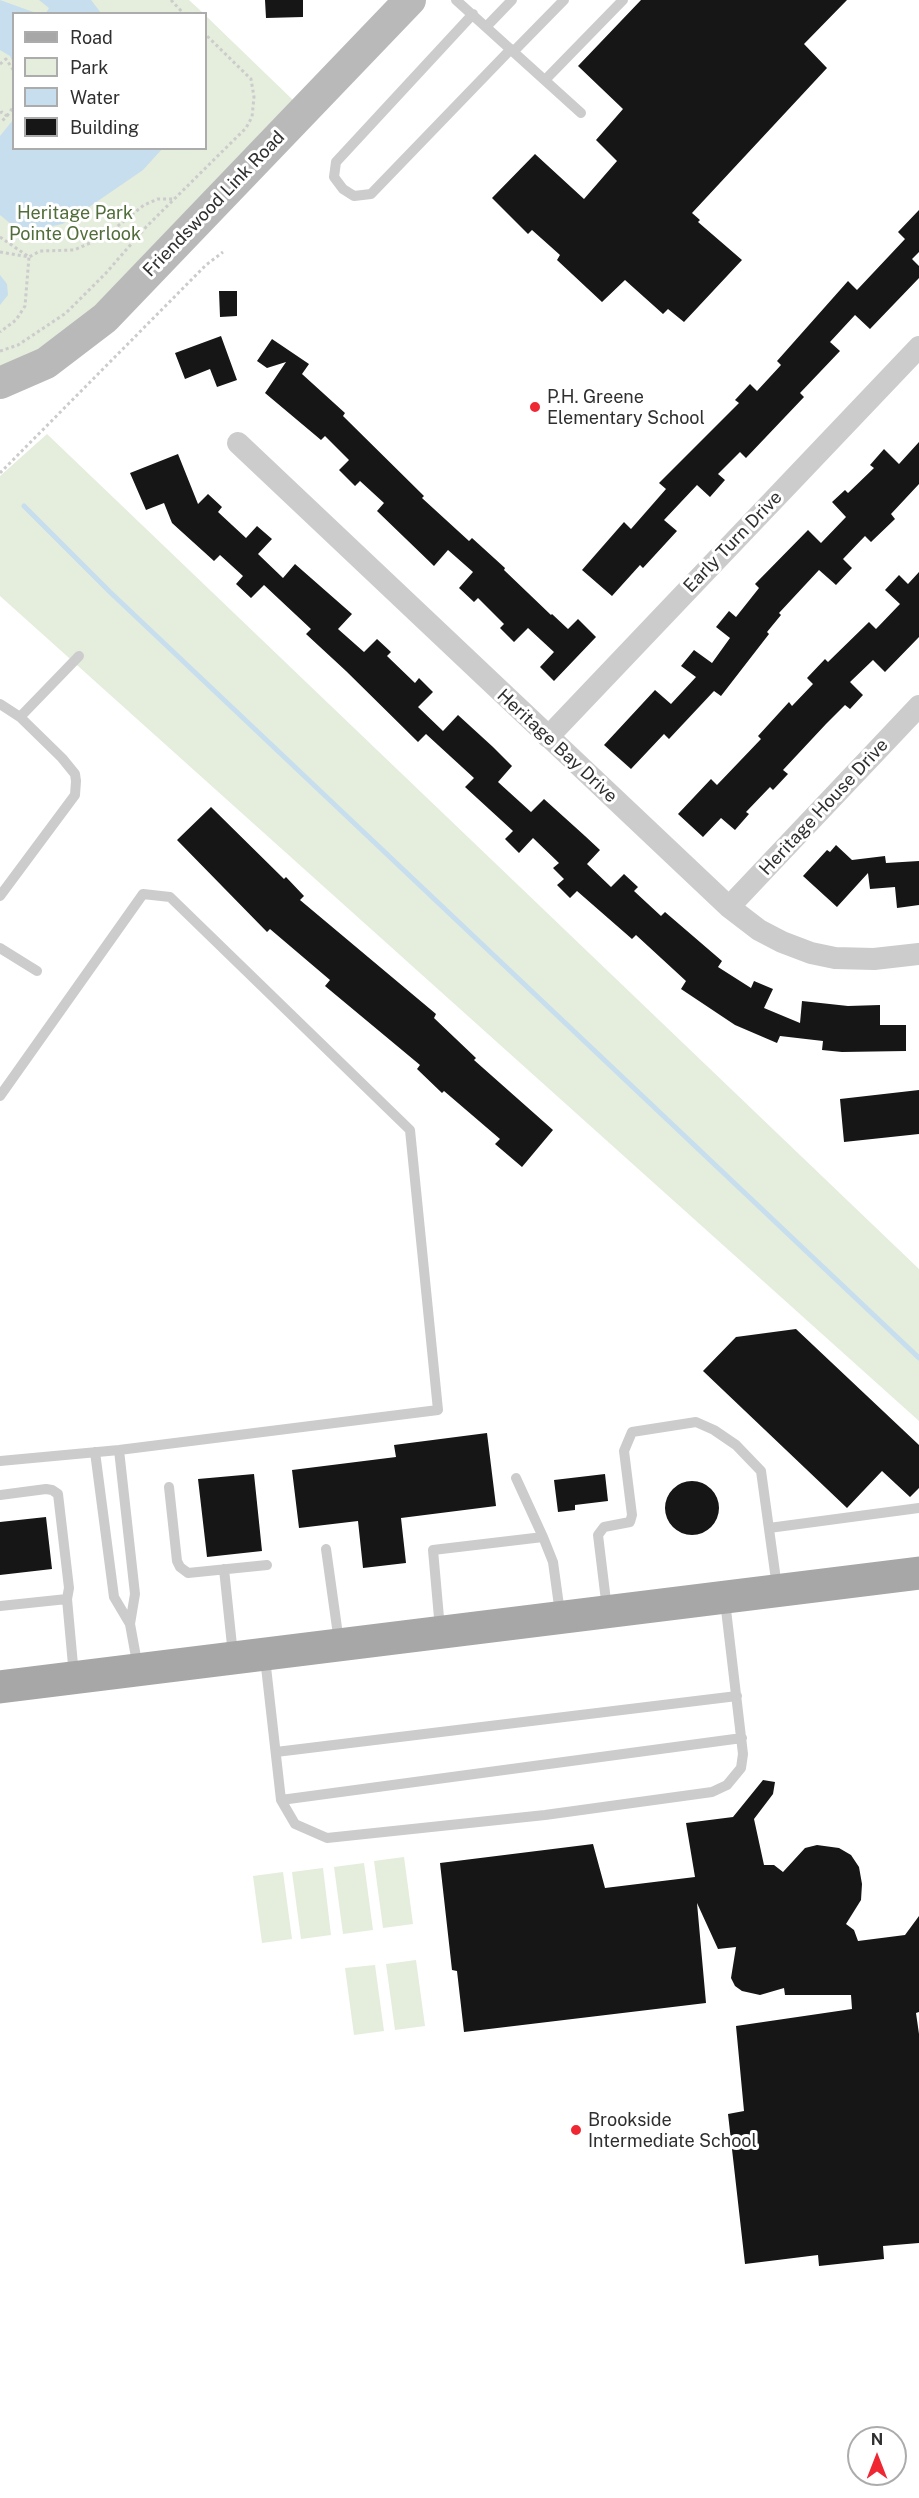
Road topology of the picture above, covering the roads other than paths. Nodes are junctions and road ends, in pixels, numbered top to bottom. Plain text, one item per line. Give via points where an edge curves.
1 (410, 0) edge
2 (456, 0) edge
3 (512, 0) edge
4 (564, 0) edge
5 (623, 0) edge
6 (472, 14) junction
7 (486, 27) junction
8 (513, 50) junction
9 (546, 79) junction
10 (581, 113) dead end
11 (919, 347) edge
12 (0, 383) edge
13 (238, 443) dead end
14 (79, 656) dead end
15 (0, 704) edge
16 (919, 706) edge
17 (20, 717) junction
18 (548, 737) junction
19 (0, 896) edge
20 (729, 908) junction
21 (0, 948) edge
22 (919, 954) edge
23 (37, 971) dead end
24 (0, 1096) edge
25 (119, 1450) junction
26 (96, 1452) junction
27 (0, 1461) edge
28 (516, 1478) dead end
29 (169, 1487) dead end
30 (123, 1489) junction
31 (101, 1491) junction
32 (0, 1495) edge
33 (919, 1508) edge
34 (769, 1528) junction
35 (543, 1537) junction
36 (326, 1549) dead end
37 (267, 1565) dead end
38 (224, 1569) junction
39 (919, 1574) edge
40 (777, 1591) junction
41 (725, 1598) junction
42 (67, 1599) junction
43 (0, 1606) edge
44 (607, 1612) junction
45 (561, 1618) junction
46 (130, 1624) junction
47 (441, 1633) junction
48 (339, 1645) junction
49 (265, 1654) junction
50 (233, 1658) junction
51 (138, 1670) junction
52 (74, 1678) junction
53 (0, 1687) edge
54 (736, 1696) junction
55 (742, 1738) junction
56 (276, 1752) junction
57 (281, 1800) junction

1 - 12 street, Friendswood Link Road via 105,318 46,363
2 - 6 lane
3 - 7 lane
4 - 8 lane
5 - 9 lane
6 - 7 lane
6 - 8 lane via 336,162 334,177 343,189 354,196 370,194
7 - 8 lane
8 - 9 lane
9 - 10 lane
11 - 18 street, Early Turn Drive
13 - 18 street, Heritage Bay Drive
14 - 17 lane
15 - 17 lane
16 - 20 street, Heritage House Drive
17 - 19 lane via 70,766 76,788 68,806
18 - 20 street, Heritage Bay Drive
20 - 22 street, Heritage Bay Drive via 759,930 811,953 874,959
21 - 23 lane
24 - 25 lane via 143,894 170,897 180,904 410,1130 438,1410
25 - 26 lane
25 - 30 lane
26 - 27 lane
26 - 31 lane
28 - 35 lane
29 - 38 lane via 180,1568 188,1573
30 - 31 lane
30 - 46 lane via 135,1594
31 - 46 lane via 114,1597
32 - 42 lane via 46,1489 58,1494
33 - 34 lane
34 - 40 lane
34 - 44 lane via 761,1471 736,1445 696,1422 632,1432 624,1451 630,1522 604,1527 598,1535
35 - 45 lane via 553,1562
35 - 47 lane via 433,1550
36 - 48 lane
37 - 38 lane
38 - 50 lane
39 - 40 main road
40 - 41 main road
41 - 44 main road
41 - 54 lane
42 - 43 lane
42 - 52 lane
44 - 45 main road
45 - 47 main road
46 - 51 lane
47 - 48 main road
48 - 49 main road
49 - 50 main road
49 - 56 lane
50 - 51 main road
51 - 52 main road
52 - 53 main road
54 - 55 lane
54 - 56 lane
55 - 57 lane
55 - 57 lane via 741,1768 727,1785 712,1792 545,1815 327,1838 295,1824
56 - 57 lane

